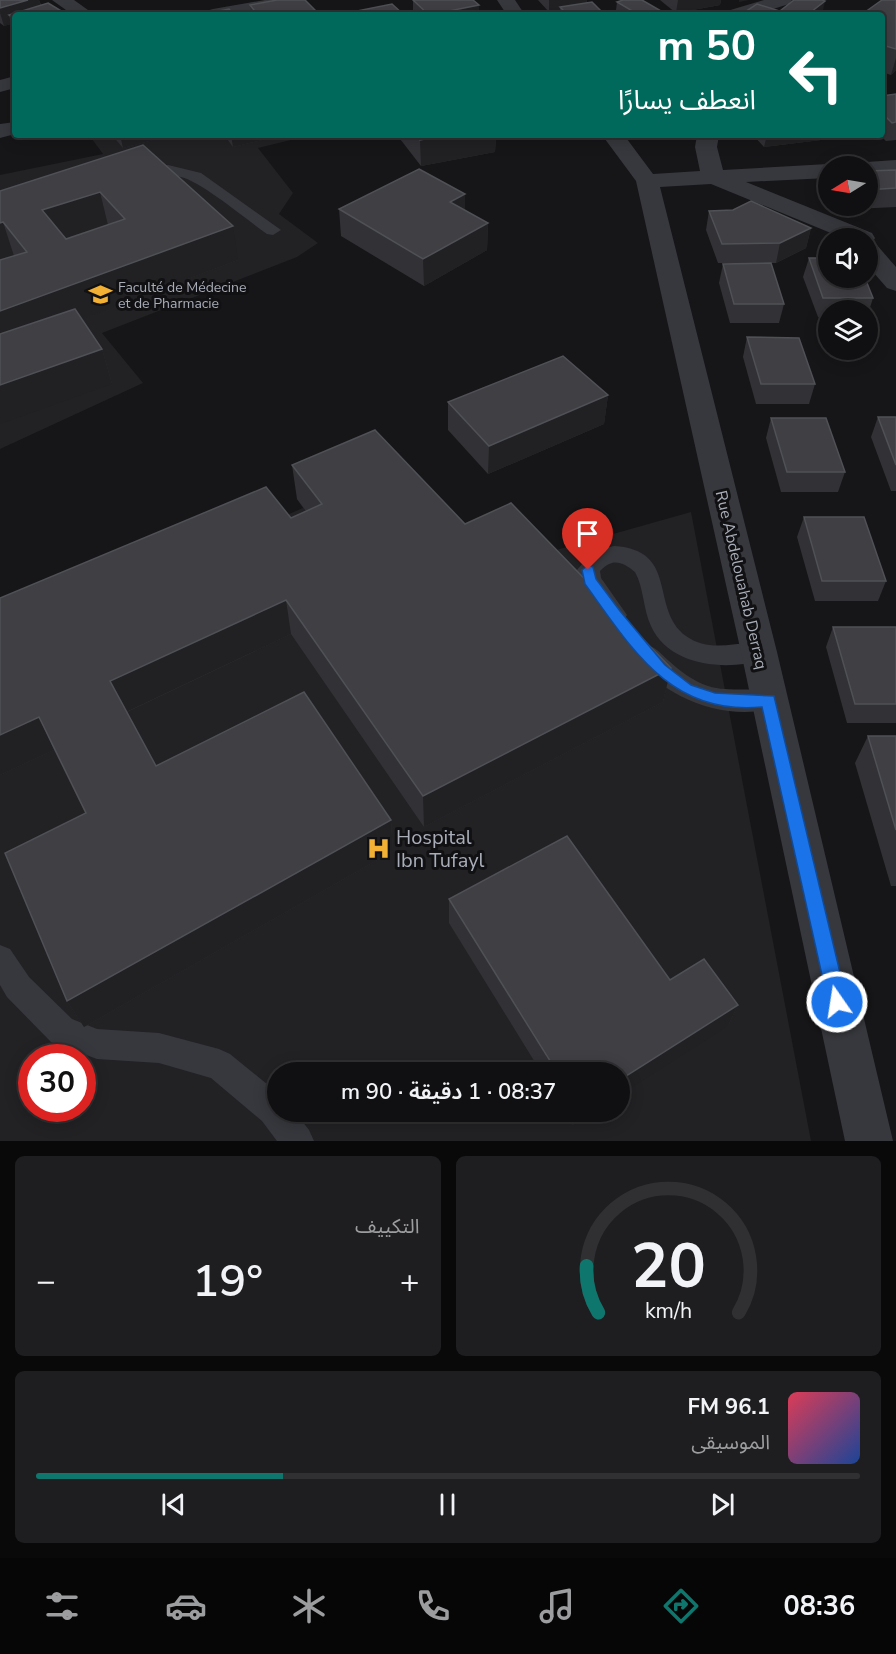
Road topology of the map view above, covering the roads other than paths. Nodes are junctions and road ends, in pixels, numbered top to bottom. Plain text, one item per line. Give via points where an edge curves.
1 (61, 0) edge
2 (297, 0) edge
3 (783, 0) edge
4 (269, 2) edge
5 (81, 12) edge
6 (226, 12) edge
7 (744, 12) edge
8 (616, 138) edge
9 (708, 138) edge
10 (896, 167) edge
11 (878, 168) edge
12 (818, 172) edge
13 (713, 177) junction
14 (127, 179) edge
15 (647, 181) junction
16 (832, 228) edge
17 (273, 230) dead end
18 (878, 245) edge
19 (896, 250) edge
20 (878, 261) edge
21 (896, 284) edge
22 (759, 652) junction
23 (768, 700) junction
24 (0, 958) edge
25 (298, 1141) edge
26 (869, 1141) edge

1 - 5 street
2 - 4 street
3 - 7 street
4 - 6 street
8 - 15 street, Rue Abdelouahab Derraq
9 - 13 street
10 - 11 street
12 - 13 street
13 - 15 street
13 - 16 street
14 - 17 lane via 165,169 188,173
15 - 22 street, Rue Abdelouahab Derraq
18 - 19 street
20 - 21 street
22 - 23 street, Rue Abdelouahab Derraq
22 - 23 lane via 731,656 710,653 670,637 656,608 651,580 640,561 628,555 614,554 595,561 588,570 593,586 659,669 686,689 715,699
23 - 26 street, Rue Abdelouahab Derraq
24 - 25 lane via 18,987 62,1031 97,1044 159,1048 219,1065 273,1110

